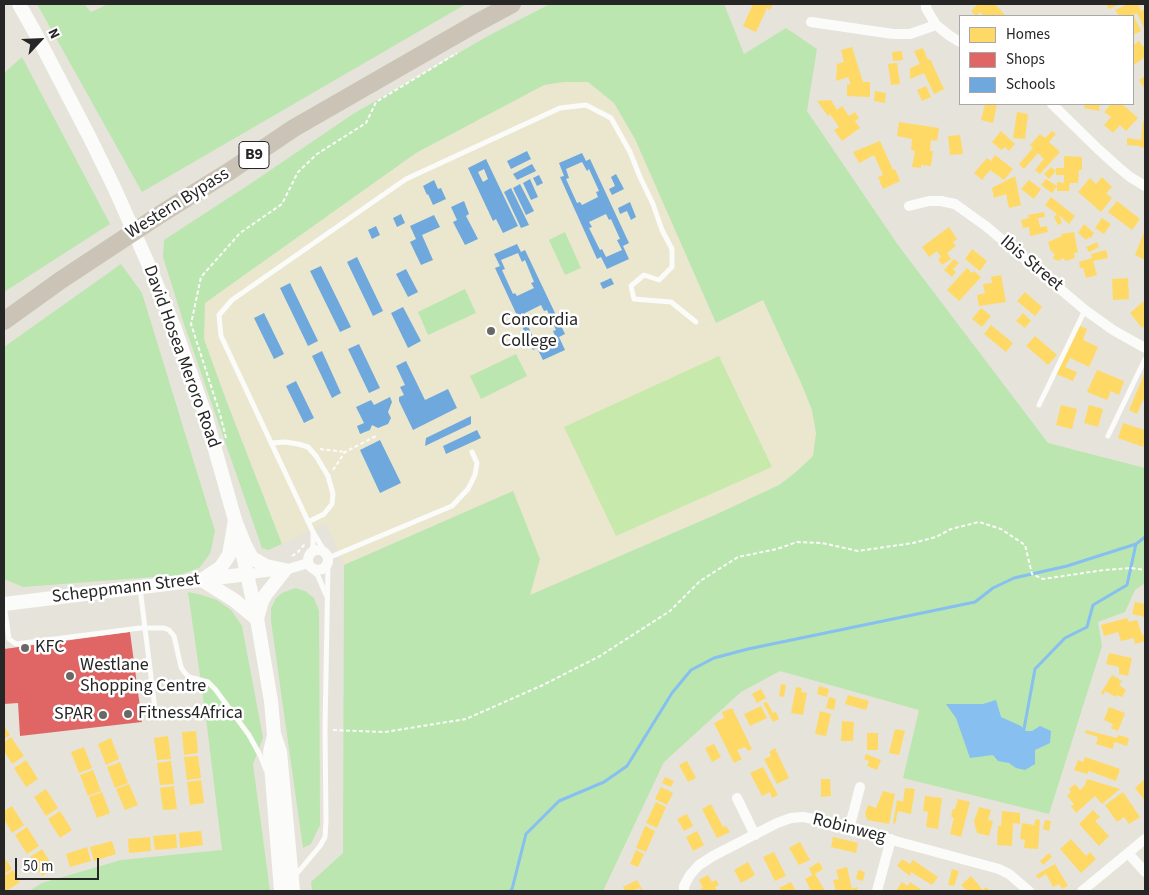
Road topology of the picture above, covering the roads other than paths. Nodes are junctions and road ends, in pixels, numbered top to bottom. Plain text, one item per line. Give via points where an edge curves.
1 (12, 4) edge
2 (19, 4) edge
3 (512, 4) edge
4 (926, 4) edge
5 (810, 22) dead end
6 (936, 25) junction
7 (38, 38) junction
8 (959, 41) edge
9 (1053, 105) edge
10 (1145, 186) edge
11 (909, 206) dead end
12 (1085, 310) junction
13 (4, 321) edge
14 (696, 322) dead end
15 (1145, 348) edge
16 (1145, 359) edge
17 (1039, 405) dead end
18 (1108, 436) dead end
19 (272, 443) junction
20 (472, 452) dead end
21 (235, 520) junction
22 (308, 522) junction
23 (313, 532) junction
24 (327, 558) junction
25 (310, 561) junction
26 (286, 564) junction
27 (248, 574) junction
28 (202, 580) junction
29 (140, 587) junction
30 (327, 598) junction
31 (4, 604) edge
32 (257, 619) junction
33 (144, 628) junction
34 (155, 710) dead end
35 (274, 734) junction
36 (860, 787) dead end
37 (274, 789) junction
38 (737, 798) dead end
39 (850, 829) junction
40 (755, 835) junction
41 (891, 839) junction
42 (1145, 839) edge
43 (1128, 853) junction
44 (1145, 872) edge
45 (292, 885) edge
46 (281, 891) edge
47 (684, 891) edge
48 (877, 891) edge
49 (1029, 891) edge
50 (1082, 891) edge

1 - 7 lane
2 - 7 main road, David Hosea Meroro Road
3 - 13 highway, Western Bypass / B9 via 294,128 61,280
4 - 6 street
5 - 6 street via 894,34 910,34
6 - 8 street
7 - 21 main road, David Hosea Meroro Road via 114,187 175,328 205,414
9 - 10 street via 1118,167
11 - 12 street, Ibis Street via 929,201 955,204
12 - 15 street, Ibis Street
12 - 17 lane
14 - 19 lane via 671,302 634,299 630,286 644,275 659,280 672,267 672,249 630,152 611,118 586,105 560,108 406,179 232,300 219,316 221,336
16 - 18 lane
19 - 22 lane
19 - 22 lane via 308,447 328,476 332,504 324,514
20 - 24 lane via 477,463 475,475 468,490 452,506
21 - 26 main road via 252,558 266,566
21 - 27 main road, David Hosea Meroro Road
21 - 28 main road via 229,555 221,567
22 - 23 lane
23 - 24 lane
23 - 25 lane
24 - 25 street via 319,550 313,551
24 - 25 street via 326,567 321,571
24 - 30 lane
25 - 26 street
25 - 30 lane
26 - 27 street
26 - 32 main road via 266,594
27 - 28 main road, Scheppmann Street
27 - 32 main road, David Hosea Meroro Road
28 - 29 main road, Scheppmann Street
28 - 32 main road
29 - 31 main road, Scheppmann Street
29 - 33 lane
30 - 45 lane via 325,837
31 - 33 lane via 9,640 16,644
32 - 35 main road, David Hosea Meroro Road
33 - 34 lane
33 - 37 lane via 164,628 174,636 184,672 215,688 249,735
35 - 37 main road, David Hosea Meroro Road via 270,752
35 - 45 main road, David Hosea Meroro Road via 280,752
36 - 39 street
37 - 46 main road, David Hosea Meroro Road
38 - 40 street
39 - 40 street, Robinweg via 814,819 791,818
39 - 41 street, Robinweg
40 - 47 street, Robinweg via 699,866 690,875
41 - 48 street
41 - 49 street, Robinweg via 999,869
42 - 43 street
43 - 44 street
43 - 50 street

